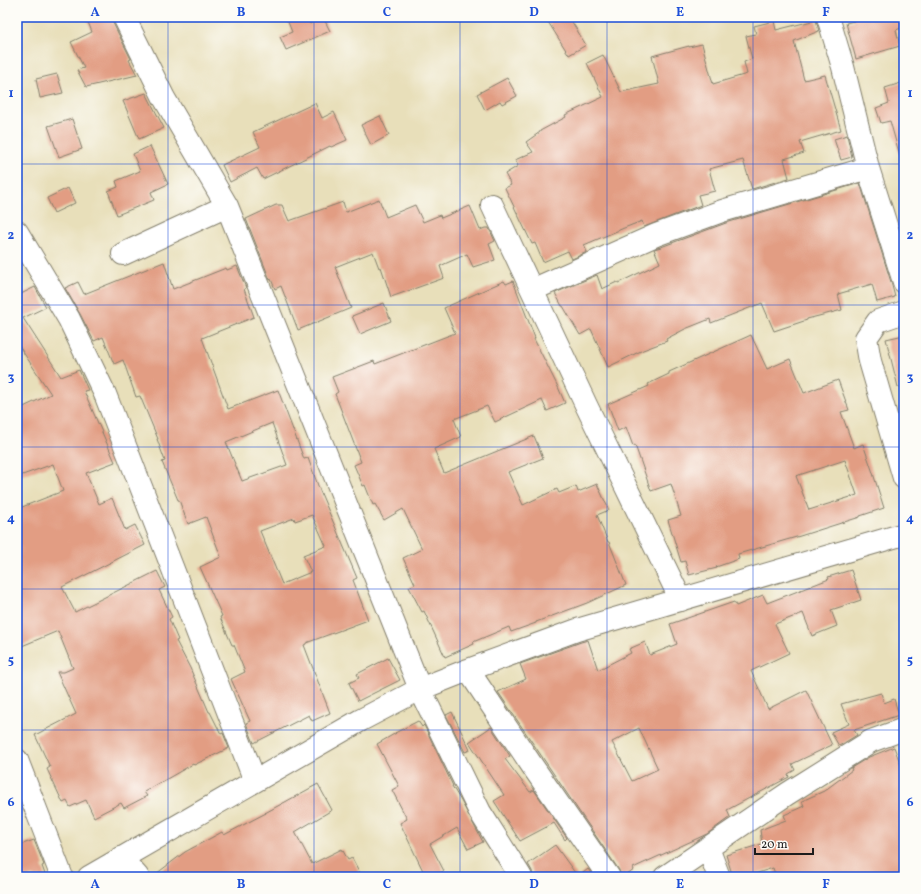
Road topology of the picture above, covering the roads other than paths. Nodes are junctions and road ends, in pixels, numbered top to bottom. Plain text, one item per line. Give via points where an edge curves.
1 (124, 17) edge
2 (828, 17) edge
3 (868, 168) junction
4 (492, 204) dead end
5 (227, 206) junction
6 (17, 232) edge
7 (123, 254) dead end
8 (904, 282) edge
9 (532, 290) junction
10 (904, 312) edge
11 (904, 478) edge
12 (904, 534) edge
13 (681, 600) junction
14 (468, 670) junction
15 (420, 689) junction
16 (904, 729) edge
17 (17, 760) edge
18 (255, 781) junction
19 (708, 848) junction
20 (120, 858) junction
21 (62, 877) edge
22 (88, 877) edge
23 (138, 877) edge
24 (521, 877) edge
25 (610, 877) edge
26 (665, 877) edge
27 (720, 877) edge

1 - 5 street via 164,98
2 - 3 street
3 - 8 street
3 - 9 street via 722,211 656,235
4 - 9 street
5 - 7 street
5 - 15 street
6 - 18 street via 69,319 106,394
9 - 13 street
10 - 11 street via 878,321 866,338 870,361
12 - 13 street
13 - 14 street via 577,630
14 - 15 street
14 - 25 street
15 - 18 street
15 - 24 street via 480,812
16 - 19 street via 871,741
17 - 21 street
18 - 20 street
19 - 26 street
19 - 27 street
20 - 22 street
20 - 23 street

